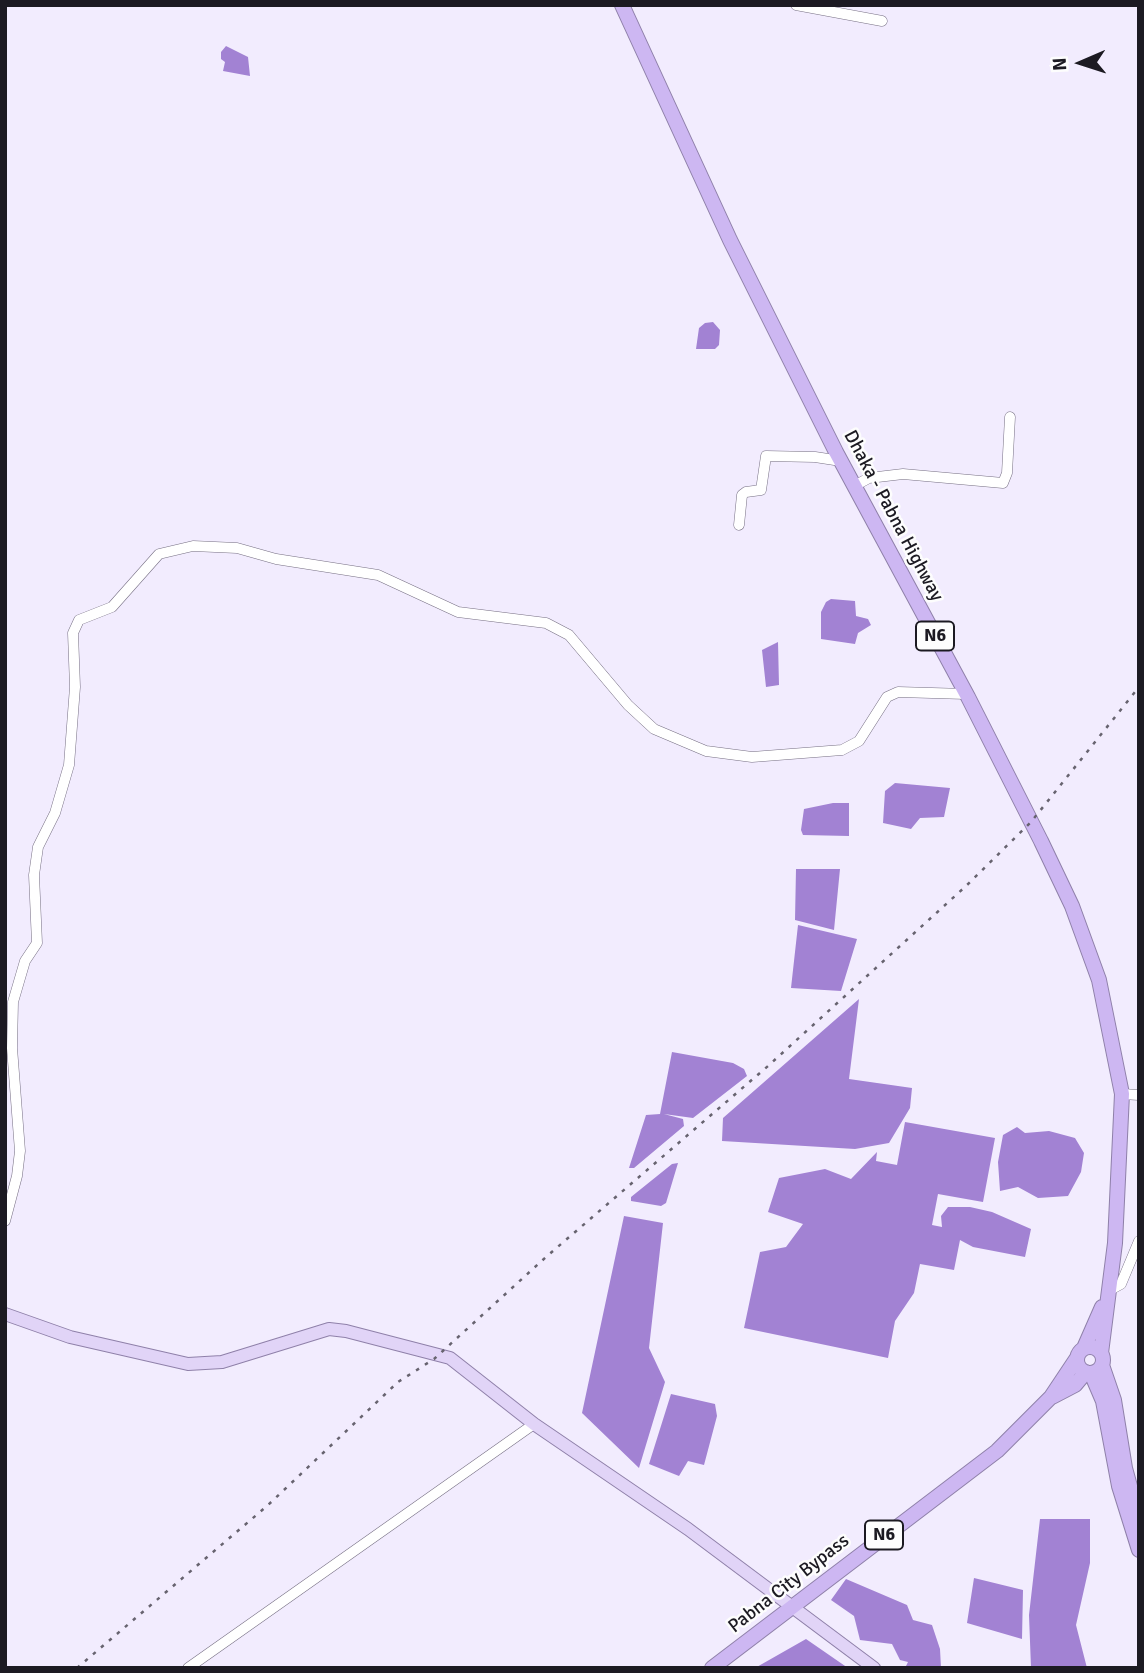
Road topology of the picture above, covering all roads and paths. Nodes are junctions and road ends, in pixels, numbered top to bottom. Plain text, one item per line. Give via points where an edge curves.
1 (622, 5) edge
2 (796, 5) edge
3 (882, 21) dead end
4 (1010, 417) dead end
5 (841, 461) junction
6 (854, 486) junction
7 (740, 525) dead end
8 (966, 694) junction
9 (1122, 1094) junction
10 (1139, 1095) edge
11 (5, 1221) edge
12 (1139, 1241) edge
13 (1107, 1296) junction
14 (5, 1314) edge
15 (1081, 1353) junction
16 (1095, 1366) junction
17 (1051, 1397) junction
18 (1109, 1401) junction
19 (534, 1424) junction
20 (1132, 1469) edge
21 (1139, 1519) edge
22 (1139, 1549) edge
23 (792, 1609) junction
24 (188, 1668) edge
25 (712, 1668) edge
26 (874, 1668) edge

1 - 5 highway, Dhaka - Pabna Highway / N6 via 730,240
2 - 3 street
4 - 6 street via 1003,483 903,474 869,478
5 - 6 highway, Dhaka - Pabna Highway / N6
5 - 7 street via 766,456 761,491 742,495
6 - 8 highway, Dhaka - Pabna Highway / N6
8 - 9 highway, Dhaka - Pabna Highway / N6 via 1072,906 1099,980
8 - 11 street via 898,692 887,697 859,741 842,750 752,757 706,751 654,729 569,635 546,623 458,612 379,575 276,559 237,548 193,546 159,554 112,607 79,620 73,633 75,687 69,765 55,813 38,847 34,875 37,943 25,961 13,1002 20,1151
9 - 10 street
9 - 13 highway, Dhaka - Pabna Highway / N6 via 1118,1207
12 - 13 street via 1121,1284
13 - 15 highway, Dhaka - Pabna Highway
13 - 16 highway, Dhaka - Pabna Highway / N6
14 - 19 main road via 70,1337 188,1364 222,1362 329,1329 346,1331 450,1358
15 - 16 highway via 1079,1367
15 - 16 highway via 1096,1349
15 - 17 highway, Pabna City Bypass
16 - 17 highway, Pabna City Bypass via 1075,1385
16 - 18 highway, Dhaka - Pabna Highway
17 - 23 highway, Pabna City Bypass / N6 via 997,1451
18 - 20 highway, Dhaka - Pabna Highway
18 - 22 highway, Dhaka - Pabna Highway via 1119,1486
19 - 23 main road via 688,1529
19 - 24 street
20 - 21 highway, Dhaka - Pabna Highway
23 - 25 highway, Pabna City Bypass / N6
23 - 26 main road

